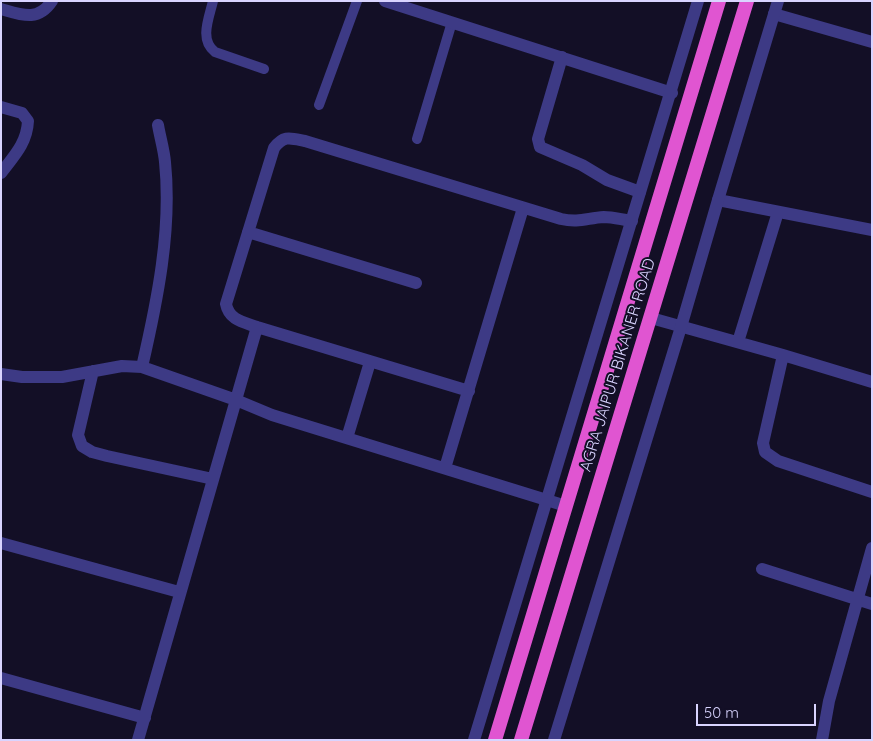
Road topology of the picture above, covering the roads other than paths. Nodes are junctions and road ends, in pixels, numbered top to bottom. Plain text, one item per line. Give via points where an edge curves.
1 (52, 1) edge
2 (213, 1) edge
3 (357, 1) edge
4 (385, 1) edge
5 (698, 1) edge
6 (719, 1) edge
7 (747, 1) edge
8 (778, 1) edge
9 (1, 9) edge
10 (774, 14) junction
11 (452, 22) junction
12 (872, 42) edge
13 (562, 57) junction
14 (264, 68) dead end
15 (672, 92) junction
16 (319, 105) dead end
17 (1, 107) edge
18 (158, 125) dead end
19 (417, 139) dead end
20 (1, 173) edge
21 (640, 192) junction
22 (718, 200) junction
23 (523, 208) junction
24 (778, 212) junction
25 (632, 221) junction
26 (872, 230) edge
27 (248, 232) junction
28 (416, 283) dead end
29 (651, 318) junction
30 (256, 327) junction
31 (682, 327) junction
32 (738, 342) junction
33 (784, 355) junction
34 (370, 362) junction
35 (142, 367) junction
36 (93, 371) junction
37 (1, 374) edge
38 (872, 382) edge
39 (468, 391) junction
40 (236, 400) junction
41 (347, 438) junction
42 (445, 468) junction
43 (213, 478) junction
44 (872, 492) edge
45 (546, 499) junction
46 (566, 506) junction
47 (1, 543) edge
48 (872, 548) edge
49 (762, 569) dead end
50 (179, 592) junction
51 (858, 599) junction
52 (872, 604) edge
53 (1, 678) edge
54 (144, 718) junction
55 (138, 740) edge
56 (474, 740) edge
57 (495, 740) edge
58 (521, 740) edge
59 (554, 740) edge
60 (822, 740) edge

1 - 9 street via 37,16
2 - 14 lane via 205,35 209,47 215,52
3 - 16 lane
4 - 11 street
5 - 15 street
6 - 46 highway, AGRA JAIPUR BIKANER ROAD
7 - 29 highway, AGRA JAIPUR BIKANER ROAD
8 - 10 street
10 - 12 street
10 - 22 street
11 - 13 street
11 - 19 lane
13 - 15 street
13 - 21 street via 538,139 540,147 607,180
15 - 21 street
17 - 20 street via 22,113 28,120 28,131 24,143
18 - 35 street via 166,182 163,255 156,308
21 - 25 street
22 - 24 street
22 - 31 street
23 - 25 street via 572,222 604,217
23 - 27 street via 290,137 274,148
23 - 39 street
24 - 26 street
24 - 32 street
25 - 45 street
27 - 28 street
27 - 30 street via 226,304 227,312 233,318
29 - 31 street
29 - 58 highway, AGRA JAIPUR BIKANER ROAD
30 - 34 street
30 - 40 street
31 - 32 street
31 - 59 street
32 - 33 street
33 - 38 street
33 - 44 street via 763,443 766,452 778,461
34 - 39 street
34 - 41 street
35 - 36 street via 122,366
35 - 40 street
36 - 37 street via 62,377
36 - 43 street via 78,435 82,446 107,456
39 - 42 street
40 - 41 street via 272,415
40 - 43 street
41 - 42 street
42 - 45 street
43 - 50 street
45 - 46 street
45 - 56 street
46 - 57 highway, AGRA JAIPUR BIKANER ROAD
47 - 50 street
48 - 51 street
49 - 51 street
50 - 54 street
51 - 52 street
51 - 60 street
53 - 54 street
54 - 55 street

